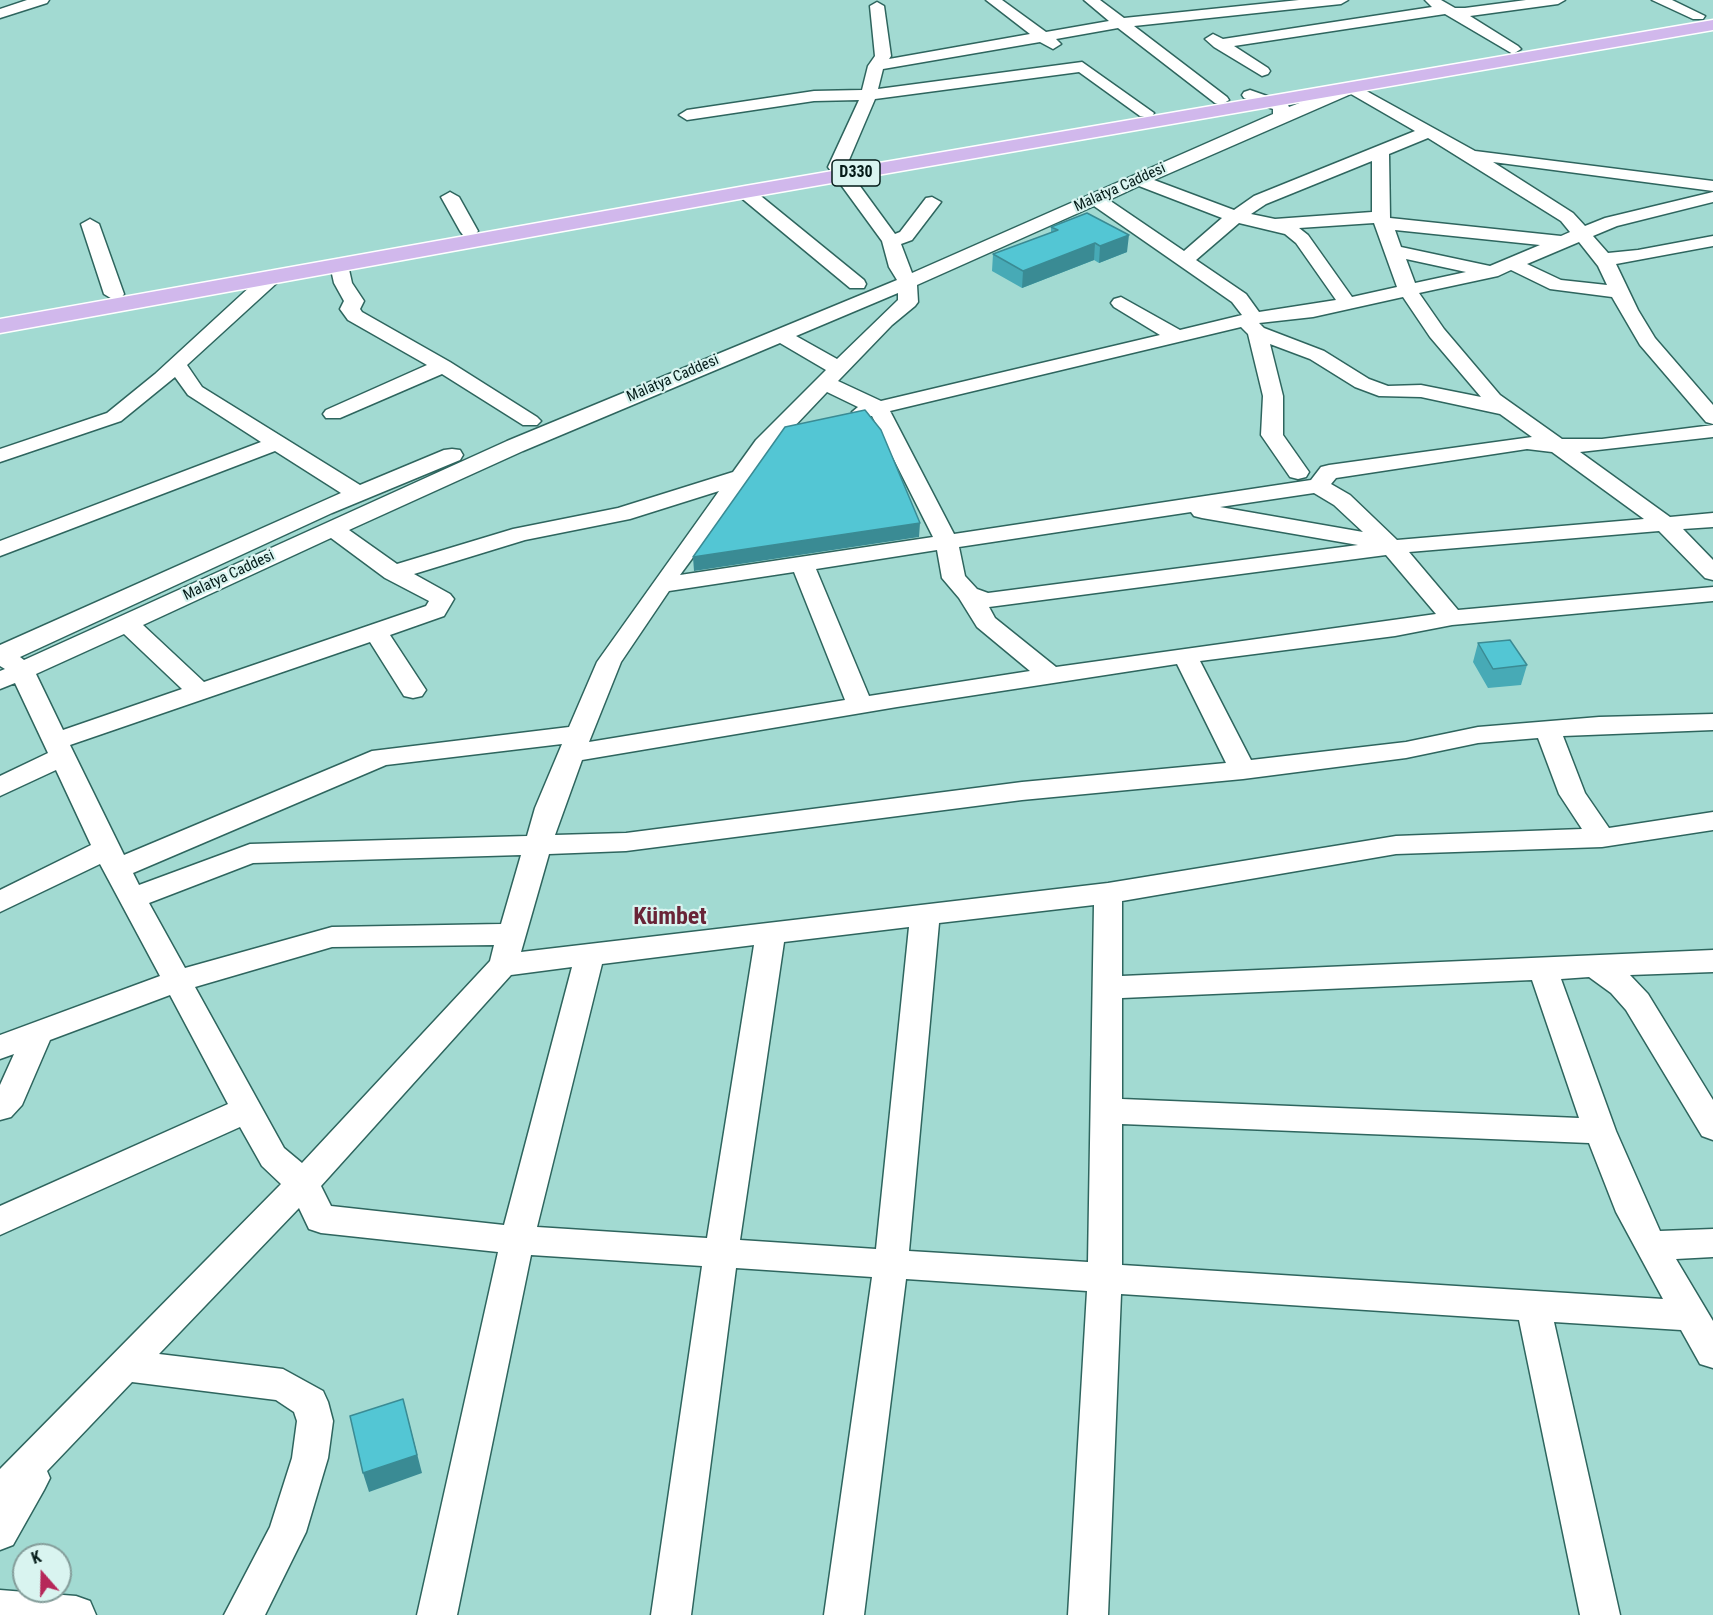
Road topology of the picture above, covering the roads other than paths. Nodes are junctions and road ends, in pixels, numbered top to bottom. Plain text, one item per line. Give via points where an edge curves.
1 (2, 0) edge
2 (42, 0) edge
3 (993, 0) edge
4 (1091, 0) edge
5 (1341, 0) edge
6 (1431, 0) edge
7 (1472, 0) edge
8 (1558, 0) edge
9 (1659, 0) edge
10 (879, 3) edge
11 (1167, 5) dead end
12 (18, 8) junction
13 (1451, 11) junction
14 (0, 14) edge
15 (1184, 16) junction
16 (1708, 18) edge
17 (1121, 23) junction
18 (1046, 38) junction
19 (1219, 44) junction
20 (1513, 49) junction
21 (876, 66) junction
22 (1082, 67) junction
23 (1262, 71) dead end
24 (1352, 88) junction
25 (869, 95) junction
26 (1221, 100) junction
27 (1267, 104) junction
28 (1146, 113) junction
29 (687, 115) dead end
30 (1428, 132) junction
31 (1380, 152) junction
32 (1466, 154) junction
33 (840, 171) junction
34 (1139, 180) junction
35 (1713, 186) edge
36 (745, 192) junction
37 (450, 197) dead end
38 (1713, 197) edge
39 (1096, 199) junction
40 (932, 202) dead end
41 (1236, 217) junction
42 (1382, 220) junction
43 (90, 224) dead end
44 (1275, 224) junction
45 (469, 231) junction
46 (1575, 239) junction
47 (891, 241) junction
48 (1713, 241) edge
49 (1394, 251) junction
50 (1604, 259) junction
51 (1185, 260) junction
52 (1513, 264) junction
53 (339, 265) junction
54 (1491, 272) junction
55 (272, 277) junction
56 (858, 284) junction
57 (901, 285) junction
58 (1408, 291) junction
59 (1620, 292) junction
60 (114, 294) junction
61 (1121, 303) dead end
62 (1348, 304) junction
63 (0, 314) edge
64 (1252, 323) junction
65 (0, 326) edge
66 (779, 334) junction
67 (1176, 336) junction
68 (177, 365) junction
69 (443, 366) junction
70 (831, 375) junction
71 (878, 408) junction
72 (1506, 409) junction
73 (333, 414) dead end
74 (846, 416) edge
75 (1713, 418) edge
76 (530, 421) junction
77 (815, 424) edge
78 (1713, 431) edge
79 (774, 434) junction
80 (277, 443) junction
81 (1555, 446) junction
82 (0, 456) edge
83 (1298, 472) dead end
84 (740, 477) junction
85 (1318, 486) junction
86 (358, 494) junction
87 (1177, 506) junction
88 (1713, 520) edge
89 (1665, 524) junction
90 (332, 528) junction
91 (946, 540) junction
92 (1390, 545) junction
93 (0, 549) edge
94 (802, 562) junction
95 (393, 573) junction
96 (1713, 573) edge
97 (662, 585) junction
98 (969, 594) junction
99 (1713, 594) edge
100 (1452, 618) junction
101 (126, 622) junction
102 (376, 632) junction
103 (1185, 655) junction
104 (5, 664) edge
105 (1051, 676) junction
106 (413, 690) dead end
107 (200, 692) junction
108 (860, 705) junction
109 (1711, 726) edge
110 (1548, 730) junction
111 (577, 743) junction
112 (59, 748) junction
113 (1243, 770) junction
114 (0, 787) edge
115 (1713, 821) edge
116 (1602, 838) junction
117 (538, 846) junction
118 (111, 859) junction
119 (1108, 893) junction
120 (132, 899) junction
121 (0, 902) edge
122 (925, 915) junction
123 (771, 933) junction
124 (512, 934) junction
125 (590, 955) junction
126 (1713, 961) edge
127 (503, 965) junction
128 (1596, 967) junction
129 (1543, 970) junction
130 (177, 981) junction
131 (1107, 988) junction
132 (38, 1033) junction
133 (0, 1047) edge
134 (0, 1108) edge
135 (247, 1110) junction
136 (1107, 1111) junction
137 (1713, 1127) edge
138 (1600, 1131) junction
139 (303, 1183) junction
140 (0, 1221) edge
141 (517, 1240) junction
142 (1713, 1243) edge
143 (1650, 1246) junction
144 (722, 1253) junction
145 (891, 1263) junction
146 (1105, 1277) junction
147 (1533, 1306) junction
148 (1692, 1317) junction
149 (1713, 1353) edge
150 (125, 1365) junction
151 (59, 1432) junction
152 (0, 1496) edge
153 (0, 1532) edge
154 (0, 1609) edge
155 (57, 1615) edge
156 (244, 1615) edge
157 (437, 1615) edge
158 (671, 1615) edge
159 (844, 1615) edge
160 (1088, 1615) edge
161 (1600, 1615) edge

1 - 12 street
2 - 12 street
3 - 18 street
4 - 17 street
5 - 15 street
6 - 13 street
7 - 13 street
8 - 13 street
9 - 16 street
10 - 21 street via 883,56
11 - 15 street
12 - 14 street
13 - 19 street
13 - 20 street
15 - 17 street
15 - 19 street
16 - 20 main road, D330
16 - 24 main road, D330
17 - 18 street
17 - 26 street
18 - 21 street
18 - 22 street
19 - 23 street
20 - 27 main road, D330 via 1316,83
21 - 25 street
22 - 25 street
22 - 28 street
24 - 27 main road, D330
24 - 30 street
25 - 29 street via 814,96
25 - 33 street
26 - 27 main road, D330
26 - 28 main road, D330
27 - 33 main road, D330
27 - 34 street, Malatya Caddesi
27 - 57 street
28 - 33 main road, D330
30 - 31 street
30 - 32 street
31 - 41 street via 1260,200
31 - 42 street
32 - 35 street
32 - 46 street via 1568,217
33 - 36 main road, D330
33 - 45 main road, D330
33 - 47 street
34 - 39 street, Malatya Caddesi
34 - 41 street
36 - 53 main road, D330
36 - 56 street
37 - 45 street
38 - 46 street via 1611,222
39 - 51 street
39 - 57 street, Malatya Caddesi
40 - 47 street via 906,236
41 - 44 street
41 - 51 street
42 - 44 street
42 - 46 street
42 - 49 street
43 - 60 street
44 - 62 street via 1302,239
45 - 60 main road, D330
46 - 50 street
46 - 52 street
47 - 57 street
48 - 50 street
49 - 54 street
49 - 58 street
50 - 59 street
51 - 64 street via 1239,298
52 - 54 street
52 - 59 street via 1557,285
53 - 55 main road, D330
53 - 69 street via 343,283 354,301 350,309 355,316
54 - 58 street
55 - 65 main road, D330
55 - 68 street
56 - 57 street
56 - 76 street
57 - 66 street, Malatya Caddesi
57 - 70 street via 885,321
58 - 62 street
58 - 72 street via 1437,333
59 - 75 street via 1647,341
60 - 63 main road, D330
61 - 67 street
62 - 64 street
64 - 67 street
64 - 72 street via 1386,392 1421,391
64 - 83 street via 1274,396 1272,435
66 - 70 street
66 - 90 street, Malatya Caddesi
67 - 71 street
68 - 80 street via 195,392
68 - 82 street via 114,417
69 - 73 street
69 - 76 street
70 - 71 street
70 - 79 street
71 - 74 street
71 - 91 street
72 - 81 street
76 - 86 street
77 - 79 street
78 - 81 street
79 - 84 street
80 - 86 street
80 - 93 street
81 - 85 street via 1527,442 1329,472
81 - 89 street
84 - 95 street via 622,514 521,534
84 - 97 street
85 - 87 street
85 - 92 street via 1342,500
86 - 104 street
87 - 91 street
87 - 92 street
88 - 89 street
89 - 92 street
89 - 96 street
90 - 95 street
90 - 101 street, Malatya Caddesi
91 - 94 street
91 - 98 street via 954,578
92 - 98 street via 1010,599 986,600
92 - 100 street
94 - 97 street
94 - 108 street
95 - 102 street via 442,599 436,612
97 - 111 street via 609,662
98 - 105 street via 986,622
99 - 100 street
100 - 103 street
101 - 104 street, Malatya Caddesi
101 - 107 street
102 - 106 street
102 - 107 street
103 - 105 street
103 - 113 street
104 - 112 street
105 - 108 street
107 - 112 street
108 - 111 street
109 - 110 street
110 - 113 street via 1478,735 1406,750
110 - 116 street via 1572,794
111 - 117 street via 549,808
111 - 118 street via 381,757
112 - 114 street
112 - 118 street
113 - 117 street via 1022,791 626,842
115 - 116 street
116 - 119 street via 1396,844
117 - 120 street via 250,854
117 - 124 street
118 - 120 street
118 - 121 street
119 - 122 street
119 - 131 street
120 - 130 street
122 - 123 street
122 - 145 street
123 - 125 street
123 - 144 street
124 - 127 street
124 - 130 street via 332,937
125 - 127 street
125 - 141 street
126 - 128 street
127 - 139 street
128 - 129 street
128 - 137 street via 1622,984 1637,1002
129 - 131 street
129 - 138 street
130 - 132 street
130 - 135 street
131 - 136 street
132 - 133 street
132 - 134 street via 11,1096
135 - 139 street via 273,1157
135 - 140 street
136 - 138 street
136 - 146 street
138 - 143 street
139 - 141 street via 321,1219
139 - 150 street
141 - 144 street
141 - 157 street
142 - 143 street
143 - 148 street
144 - 145 street
144 - 158 street
145 - 146 street
145 - 159 street
146 - 147 street
146 - 160 street
147 - 148 street
147 - 161 street
148 - 149 street
150 - 151 street
150 - 156 street via 283,1385 310,1402 315,1420 310,1458 291,1522
151 - 152 street
151 - 153 street
154 - 155 street

